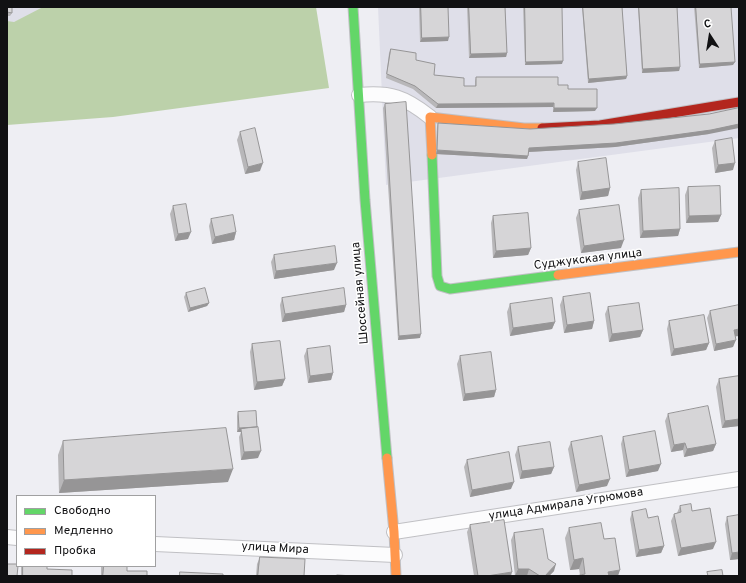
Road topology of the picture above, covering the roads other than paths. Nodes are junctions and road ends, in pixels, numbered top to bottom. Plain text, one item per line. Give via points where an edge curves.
1 (353, 7) edge
2 (358, 95) junction
3 (739, 102) edge
4 (430, 117) junction
5 (739, 252) edge
6 (739, 479) edge
7 (394, 532) junction
8 (156, 544) edge
9 (395, 555) junction
10 (396, 576) edge

1 - 2 street, Шоссейная улица
2 - 4 street via 396,97 414,105
2 - 7 street, Шоссейная улица via 365,207
3 - 4 street via 600,125 562,127 524,128
4 - 5 street, Суджукская улица via 437,276 440,286 450,289
6 - 7 street, улица Адмирала Угрюмова
7 - 9 street, Шоссейная улица
8 - 9 street, улица Мира
9 - 10 street, Шоссейная улица

